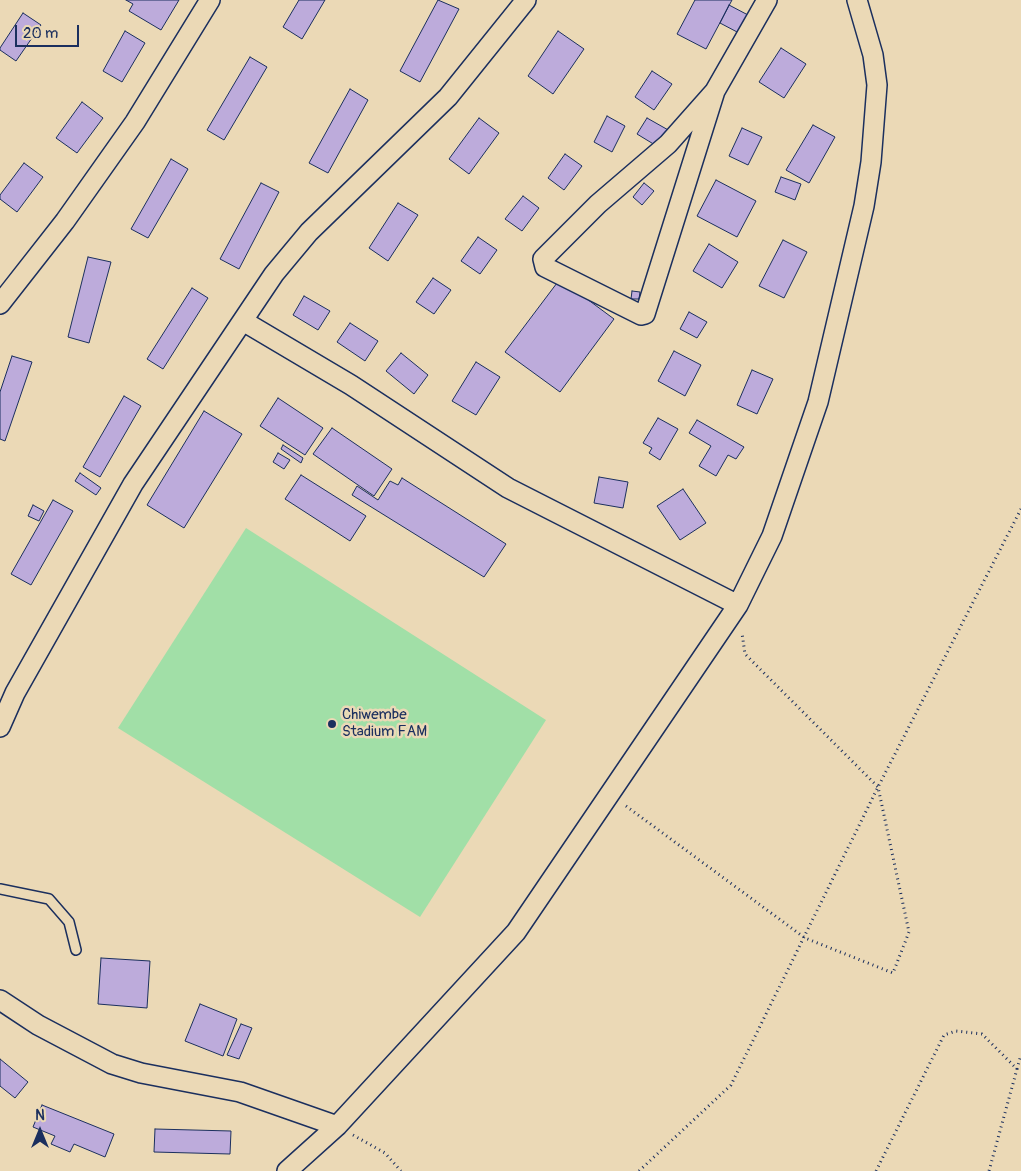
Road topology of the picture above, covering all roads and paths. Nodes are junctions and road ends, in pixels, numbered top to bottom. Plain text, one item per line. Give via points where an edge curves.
1 (210, 0) edge
2 (526, 0) edge
3 (766, 0) edge
4 (857, 0) edge
5 (715, 91) junction
6 (0, 304) edge
7 (243, 321) junction
8 (1021, 509) edge
9 (738, 605) junction
10 (0, 727) edge
11 (878, 787) junction
12 (610, 794) junction
13 (0, 889) edge
14 (805, 938) junction
15 (76, 950) dead end
16 (0, 1000) edge
17 (1021, 1055) edge
18 (1017, 1069) junction
19 (337, 1126) junction
20 (286, 1171) edge
21 (401, 1171) edge
22 (639, 1171) edge
23 (876, 1171) edge
24 (989, 1171) edge

1 - 6 street via 135,122 65,221
2 - 7 street via 448,97 292,250
3 - 5 street
4 - 9 street via 878,85 864,206 818,402 780,515
5 - 5 street via 668,144 598,204 543,259 545,267 641,315 646,314
7 - 9 street via 351,385 508,488
7 - 10 street via 133,484
8 - 11 path
9 - 11 path via 745,654
9 - 12 street
11 - 14 path
11 - 14 path via 909,932 893,973
12 - 14 path
12 - 19 street via 516,932
13 - 15 lane via 49,899 70,922
14 - 22 path via 731,1085
16 - 19 street via 38,1025 112,1064 240,1092
17 - 18 path
18 - 23 path via 982,1034 956,1031 944,1035
18 - 24 path
19 - 20 street
19 - 21 path via 385,1154

